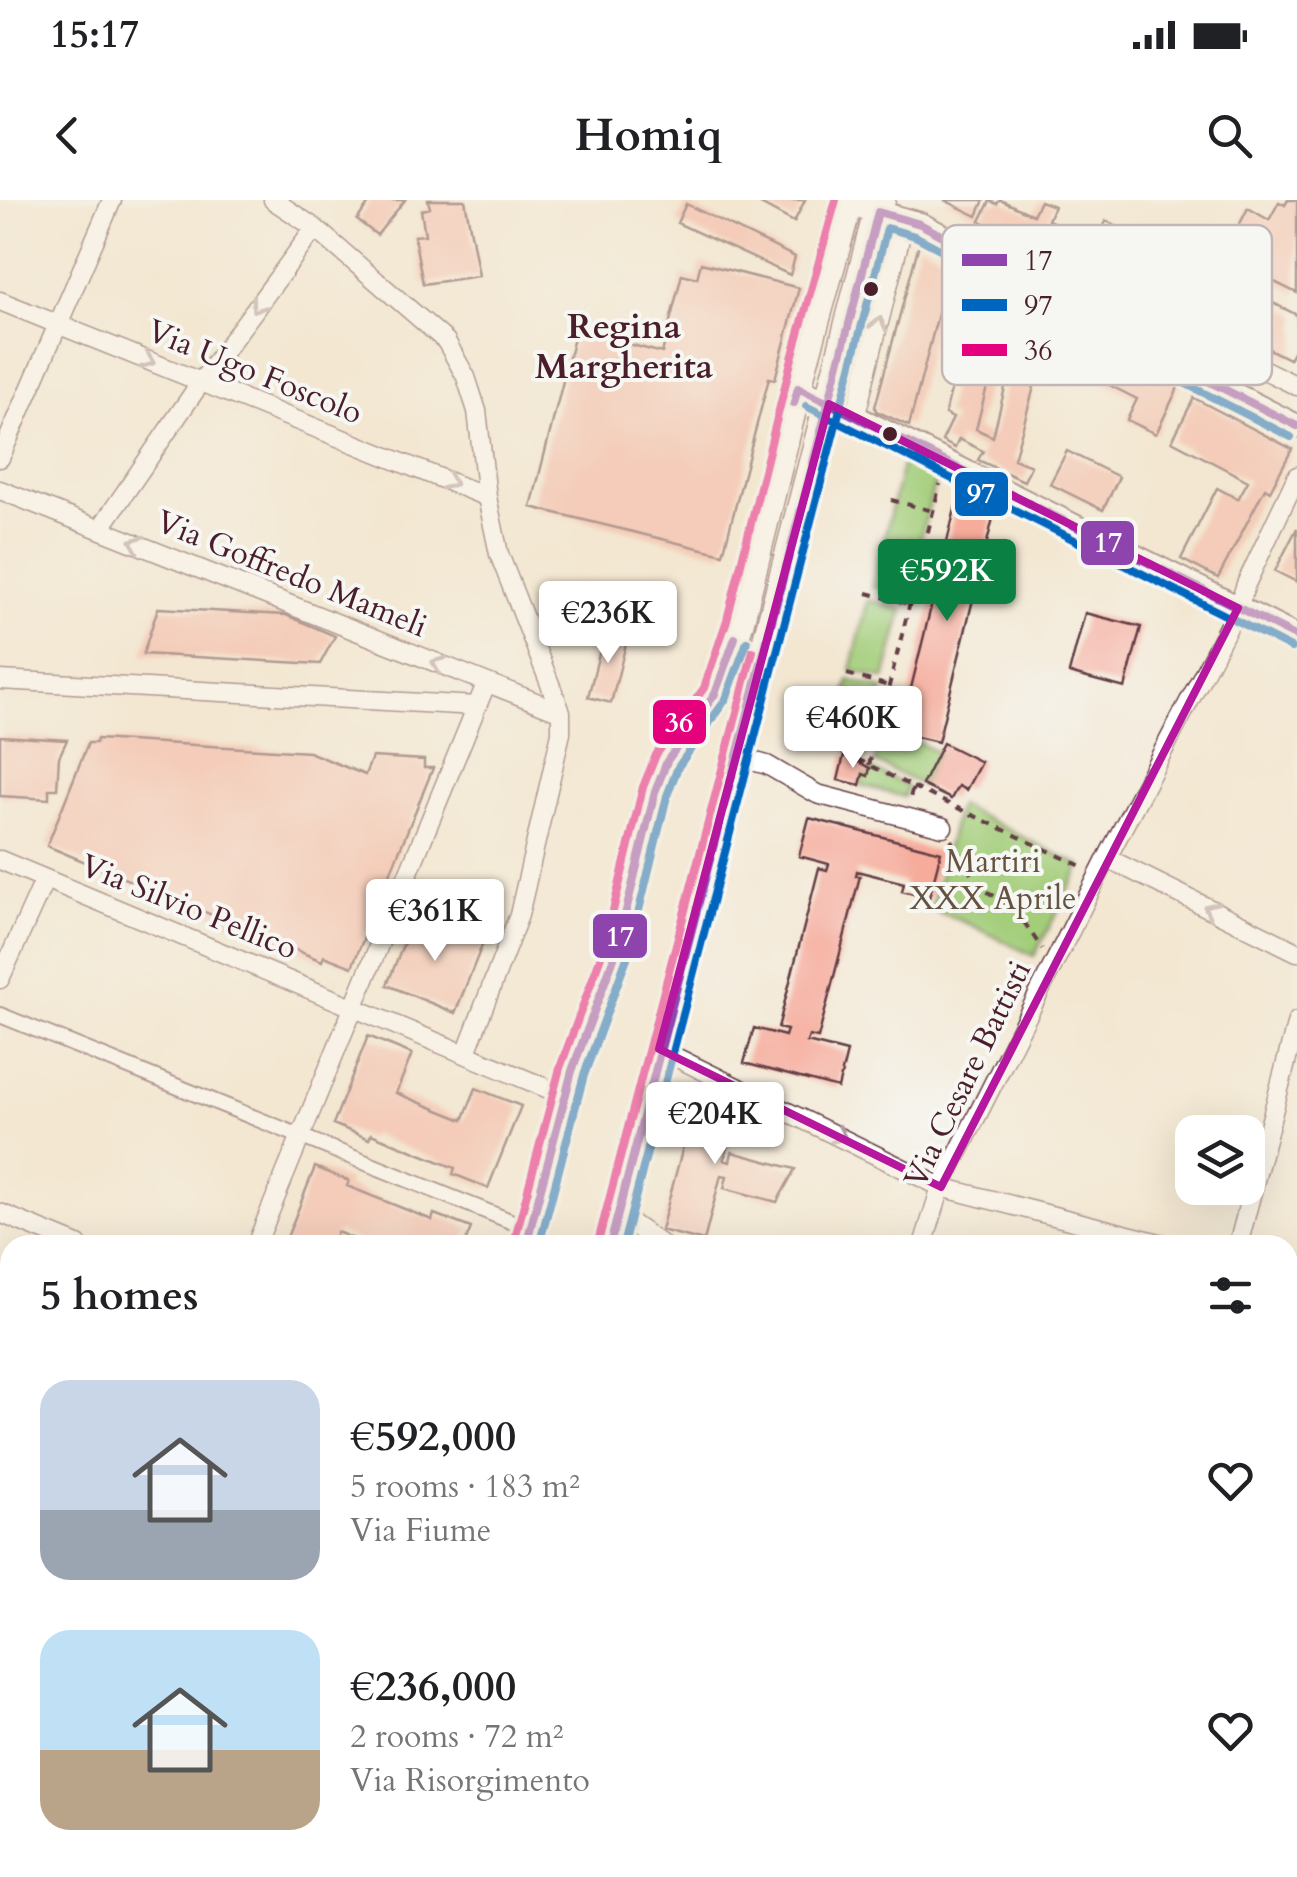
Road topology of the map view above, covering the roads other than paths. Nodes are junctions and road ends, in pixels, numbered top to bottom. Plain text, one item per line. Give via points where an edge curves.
1 (112, 200) edge
2 (272, 200) edge
3 (846, 201) edge
4 (888, 210) edge
5 (315, 228) junction
6 (942, 238) edge
7 (0, 301) edge
8 (58, 324) junction
9 (1272, 373) edge
10 (200, 382) junction
11 (1216, 385) edge
12 (1297, 386) edge
13 (798, 388) junction
14 (829, 404) junction
15 (855, 418) junction
16 (1297, 426) edge
17 (0, 458) edge
18 (1297, 476) edge
19 (0, 490) edge
20 (487, 497) junction
21 (1291, 500) edge
22 (100, 529) junction
23 (1238, 608) junction
24 (1297, 637) edge
25 (0, 680) edge
26 (486, 684) junction
27 (476, 706) junction
28 (561, 712) junction
29 (738, 758) junction
30 (943, 827) road end
31 (1107, 858) junction
32 (0, 860) edge
33 (45, 879) junction
34 (1297, 952) edge
35 (0, 979) edge
36 (355, 1007) junction
37 (0, 1015) edge
38 (1297, 1020) edge
39 (660, 1048) junction
40 (466, 1053) junction
41 (551, 1090) dead end
42 (301, 1136) junction
43 (941, 1187) junction
44 (0, 1213) edge
45 (618, 1214) junction
46 (54, 1235) edge
47 (260, 1235) edge
48 (524, 1235) edge
49 (529, 1235) edge
50 (613, 1235) edge
51 (648, 1235) edge
52 (927, 1235) edge
53 (1127, 1235) edge
54 (1241, 1235) edge

1 - 8 street
2 - 5 street
3 - 4 street
3 - 13 main road
4 - 6 street
4 - 14 main road
15 -> 4 street
5 -> 10 street
5 - 20 street via 446,341 477,411
7 - 8 street, Via Ugo Foscolo
8 -> 10 street, Via Ugo Foscolo
8 - 17 street
9 - 12 street
10 -> 20 street, Via Ugo Foscolo
10 - 22 street
11 - 16 street
13 - 14 street
13 - 49 main road via 739,624 715,694 667,761 655,792 616,952 572,1072
14 - 15 street
14 - 29 main road
15 - 23 street
18 - 21 street, Via Cesare Battisti
19 - 22 street, Via Goffredo Mameli
20 - 28 street via 499,554
21 - 23 street, Via Cesare Battisti
26 -> 22 street, Via Goffredo Mameli
23 - 24 street
23 - 31 street, Via Cesare Battisti
25 - 27 street
26 - 27 street
26 - 28 street, Via Goffredo Mameli
27 - 36 street
28 - 40 street via 519,914
29 - 30 street via 767,765 817,794
29 - 39 main road
34 -> 31 street
31 - 43 street, Via Cesare Battisti
32 - 33 street, Via Silvio Pellico
33 - 35 street
33 - 36 street, Via Silvio Pellico
36 - 40 street, Via Silvio Pellico
36 - 42 street
37 - 42 street
38 - 54 street
39 -> 43 street
39 - 45 main road
40 - 41 street, Via Silvio Pellico
42 - 47 street
42 - 48 street
43 - 52 street, Via Cesare Battisti
43 - 53 street
44 - 46 street
45 - 50 main road
45 - 51 street

